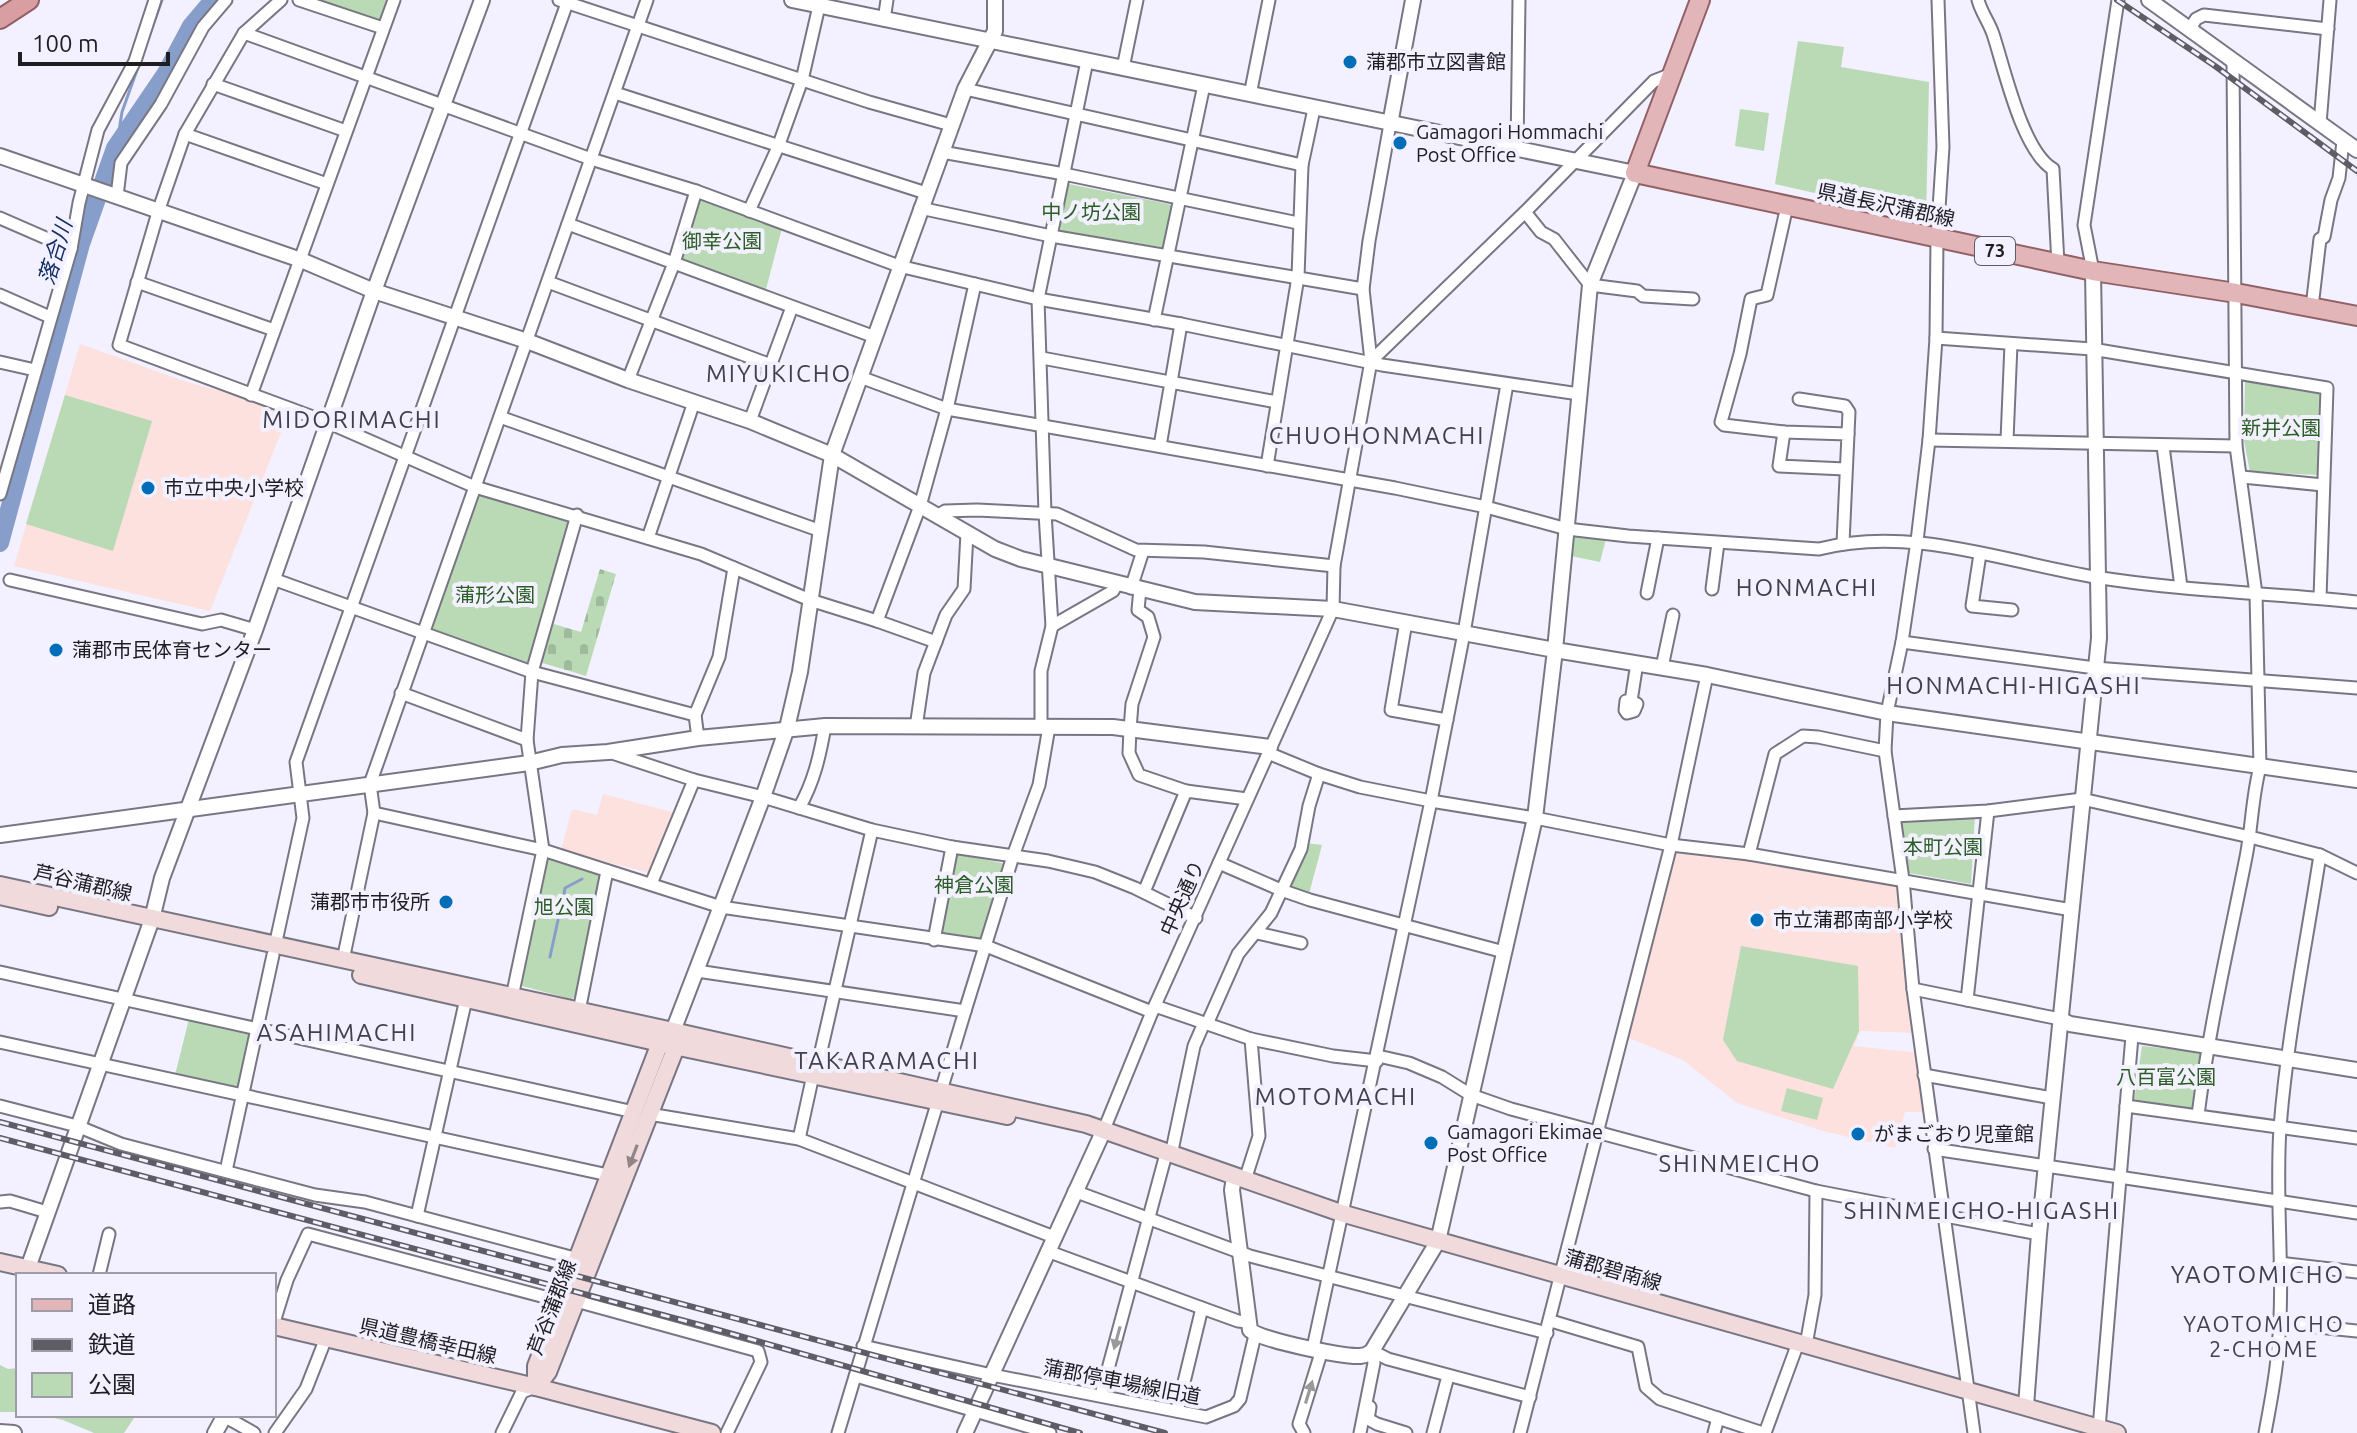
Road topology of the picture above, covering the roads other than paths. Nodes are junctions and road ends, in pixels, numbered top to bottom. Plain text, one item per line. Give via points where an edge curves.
1 (29, 0) edge
2 (155, 0) edge
3 (226, 0) edge
4 (281, 0) edge
5 (299, 0) edge
6 (394, 0) edge
7 (482, 0) edge
8 (647, 0) edge
9 (792, 0) edge
10 (887, 0) edge
11 (995, 0) edge
12 (1137, 0) edge
13 (1269, 0) edge
14 (1413, 0) edge
15 (1519, 0) edge
16 (1700, 0) edge
17 (1938, 0) edge
18 (1978, 0) edge
19 (2118, 0) edge
20 (2149, 0) edge
21 (2330, 0) edge
22 (563, 2) edge
23 (819, 6) junction
24 (0, 19) edge
25 (884, 20) junction
26 (638, 27) junction
27 (383, 28) junction
28 (2190, 29) junction
29 (2328, 29) junction
30 (244, 33) junction
31 (989, 42) junction
32 (2233, 60) junction
33 (1087, 61) junction
34 (1123, 68) junction
35 (1672, 74) junction
36 (365, 77) junction
37 (802, 80) junction
38 (213, 84) junction
39 (1204, 85) junction
40 (965, 89) junction
41 (615, 93) junction
42 (1250, 95) junction
43 (443, 106) junction
44 (1314, 109) junction
45 (1075, 112) junction
46 (1390, 124) junction
47 (2320, 124) junction
48 (951, 125) junction
49 (346, 131) junction
50 (185, 134) junction
51 (521, 134) junction
52 (1192, 140) junction
53 (2343, 141) junction
54 (778, 147) junction
55 (1517, 150) junction
56 (2357, 150) edge
57 (942, 152) junction
58 (0, 156) edge
59 (591, 159) junction
60 (1577, 161) junction
61 (1302, 165) junction
62 (1635, 173) junction
63 (1064, 174) junction
64 (327, 184) junction
65 (84, 185) junction
66 (696, 191) junction
67 (926, 193) junction
68 (117, 196) junction
69 (1180, 198) junction
70 (1787, 206) junction
71 (920, 208) junction
72 (159, 209) junction
73 (749, 211) junction
74 (1525, 212) junction
75 (0, 218) edge
76 (1298, 223) junction
77 (568, 224) junction
78 (1051, 236) junction
79 (1937, 239) junction
80 (71, 249) junction
81 (1168, 256) junction
82 (301, 260) junction
83 (674, 263) junction
84 (2058, 264) junction
85 (899, 266) junction
86 (2093, 271) junction
87 (1298, 277) junction
88 (137, 282) junction
89 (548, 282) junction
90 (975, 284) junction
91 (1590, 285) junction
92 (1363, 289) junction
93 (374, 291) junction
94 (2236, 293) junction
95 (0, 295) edge
96 (1038, 299) junction
97 (1693, 299) dead end
98 (792, 307) junction
99 (2312, 307) junction
100 (2357, 316) edge
101 (50, 317) junction
102 (455, 317) junction
103 (652, 320) junction
104 (1154, 320) junction
105 (1181, 324) junction
106 (274, 330) junction
107 (875, 337) junction
108 (1936, 338) junction
109 (527, 341) junction
110 (2011, 344) junction
111 (1288, 345) junction
112 (2092, 349) junction
113 (1042, 358) junction
114 (1371, 361) junction
115 (0, 362) edge
116 (771, 365) junction
117 (35, 370) junction
118 (2237, 374) junction
119 (860, 377) junction
120 (628, 380) junction
121 (1170, 382) junction
122 (1507, 384) junction
123 (1579, 394) junction
124 (251, 395) junction
125 (1799, 399) dead end
126 (694, 402) junction
127 (1277, 402) junction
128 (947, 409) junction
129 (500, 417) junction
130 (750, 421) junction
131 (329, 423) junction
132 (1043, 424) junction
133 (1784, 432) junction
134 (1848, 434) junction
135 (1929, 440) junction
136 (2007, 440) junction
137 (2095, 444) junction
138 (1160, 446) junction
139 (2163, 446) junction
140 (2236, 446) junction
141 (832, 455) junction
142 (406, 456) junction
143 (1267, 466) junction
144 (1845, 469) junction
145 (2242, 477) junction
146 (670, 478) junction
147 (1350, 480) junction
148 (2323, 485) junction
149 (475, 487) junction
150 (0, 494) edge
151 (920, 506) junction
152 (1486, 507) junction
153 (1045, 513) junction
154 (577, 515) junction
155 (937, 516) junction
156 (1567, 529) junction
157 (821, 531) junction
158 (967, 533) junction
159 (648, 538) junction
160 (1658, 538) junction
161 (1917, 541) junction
162 (1718, 543) junction
163 (1843, 543) junction
164 (1143, 551) junction
165 (1980, 554) junction
166 (1048, 566) junction
167 (1334, 566) junction
168 (734, 568) junction
169 (2097, 577) junction
170 (273, 579) junction
171 (10, 580) dead end
172 (1129, 587) junction
173 (2181, 587) junction
174 (1712, 589) dead end
175 (1647, 593) dead end
176 (2256, 594) junction
177 (2320, 598) junction
178 (810, 600) junction
179 (2357, 602) edge
180 (351, 608) junction
181 (1333, 609) junction
182 (2012, 610) dead end
183 (1673, 615) dead end
184 (877, 621) junction
185 (1406, 622) junction
186 (1052, 626) junction
187 (255, 630) junction
188 (423, 633) junction
189 (1464, 633) junction
190 (936, 642) junction
191 (1902, 642) junction
192 (1555, 650) junction
193 (1637, 663) junction
194 (1662, 667) junction
195 (2095, 668) junction
196 (532, 672) junction
197 (1707, 675) junction
198 (2257, 679) junction
199 (2357, 688) edge
200 (401, 693) junction
201 (1631, 701) dead end
202 (1887, 713) junction
203 (695, 715) junction
204 (1447, 720) junction
205 (825, 726) junction
206 (916, 727) junction
207 (1045, 727) junction
208 (787, 728) junction
209 (1130, 729) junction
210 (698, 738) junction
211 (527, 740) junction
212 (2087, 741) junction
213 (1269, 750) junction
214 (1885, 751) junction
215 (608, 752) junction
216 (529, 763) junction
217 (2260, 767) junction
218 (1319, 774) junction
219 (694, 780) junction
220 (2357, 780) edge
221 (370, 784) junction
222 (1186, 791) junction
223 (300, 793) junction
224 (763, 797) junction
225 (1247, 799) junction
226 (2082, 799) junction
227 (1431, 801) junction
228 (188, 808) junction
229 (799, 808) junction
230 (1988, 811) junction
231 (374, 813) junction
232 (1894, 816) junction
233 (1535, 818) junction
234 (872, 830) junction
235 (0, 835) edge
236 (2250, 837) junction
237 (1671, 845) junction
238 (952, 847) junction
239 (543, 850) junction
240 (1749, 854) junction
241 (2320, 855) junction
242 (1013, 856) junction
243 (1219, 863) junction
244 (607, 871) junction
245 (2357, 873) edge
246 (1903, 880) junction
247 (651, 884) junction
248 (0, 885) edge
249 (1281, 890) junction
250 (1144, 892) junction
251 (1980, 894) junction
252 (0, 896) edge
253 (721, 907) junction
254 (2072, 910) junction
255 (1196, 918) junction
256 (149, 924) junction
257 (849, 927) junction
258 (1405, 927) junction
259 (1257, 933) junction
260 (934, 940) junction
261 (1301, 943) dead end
262 (986, 946) junction
263 (274, 950) junction
264 (1504, 952) junction
265 (343, 960) junction
266 (697, 971) junction
267 (0, 972) edge
268 (1913, 989) junction
269 (833, 991) junction
270 (512, 997) junction
271 (122, 999) junction
272 (466, 999) junction
273 (1967, 1000) junction
274 (1154, 1009) junction
275 (579, 1011) junction
276 (965, 1011) junction
277 (2060, 1019) junction
278 (1206, 1024) junction
279 (258, 1029) junction
280 (2132, 1036) junction
281 (1251, 1039) junction
282 (670, 1040) junction
283 (0, 1042) edge
284 (2207, 1045) junction
285 (1378, 1058) junction
286 (2288, 1059) junction
287 (99, 1064) junction
288 (450, 1070) junction
289 (816, 1070) junction
290 (2357, 1070) edge
291 (1924, 1075) junction
292 (1471, 1095) junction
293 (242, 1096) junction
294 (941, 1097) junction
295 (2052, 1098) junction
296 (0, 1106) edge
297 (2126, 1106) junction
298 (641, 1113) junction
299 (2198, 1115) junction
300 (77, 1126) junction
301 (2280, 1128) junction
302 (1103, 1132) junction
303 (1598, 1133) junction
304 (435, 1137) junction
305 (2357, 1138) edge
306 (799, 1139) junction
307 (1934, 1149) junction
308 (1169, 1155) junction
309 (2046, 1165) junction
310 (226, 1171) junction
311 (608, 1175) junction
312 (2118, 1177) junction
313 (1239, 1178) junction
314 (914, 1183) junction
315 (1074, 1191) junction
316 (1816, 1191) junction
317 (2277, 1200) junction
318 (0, 1202) edge
319 (47, 1212) junction
320 (1341, 1213) junction
321 (2357, 1213) edge
322 (417, 1216) junction
323 (1945, 1217) junction
324 (1149, 1220) junction
325 (109, 1234) dead end
326 (2039, 1234) junction
327 (1438, 1241) junction
328 (1051, 1244) junction
329 (1240, 1253) junction
330 (578, 1259) junction
331 (0, 1262) edge
332 (2280, 1263) junction
333 (28, 1268) junction
334 (2357, 1272) edge
335 (49, 1273) edge
336 (99, 1273) edge
337 (1562, 1276) junction
338 (1327, 1277) junction
339 (1132, 1282) junction
340 (1403, 1296) junction
341 (568, 1301) junction
342 (1202, 1308) junction
343 (276, 1317) edge
344 (1551, 1321) junction
345 (2280, 1323) junction
346 (276, 1325) edge
347 (1252, 1328) junction
348 (2357, 1331) edge
349 (1547, 1333) junction
350 (326, 1338) junction
351 (1802, 1344) junction
352 (863, 1346) junction
353 (1318, 1349) junction
354 (1372, 1351) junction
355 (992, 1375) junction
356 (856, 1376) junction
357 (1448, 1376) junction
358 (1369, 1384) junction
359 (536, 1387) junction
360 (1967, 1390) junction
361 (1101, 1395) junction
362 (1530, 1397) junction
363 (2026, 1406) junction
364 (976, 1410) junction
365 (1177, 1411) junction
366 (227, 1417) edge
367 (1718, 1418) junction
368 (1016, 1428) edge
369 (2099, 1428) junction
370 (0, 1432) edge
371 (14, 1433) edge
372 (254, 1433) edge
373 (275, 1433) edge
374 (502, 1433) edge
375 (712, 1433) edge
376 (727, 1433) edge
377 (838, 1433) edge
378 (965, 1433) edge
379 (1050, 1433) edge
380 (1304, 1433) edge
381 (1360, 1433) edge
382 (1406, 1433) edge
383 (1433, 1433) edge
384 (1520, 1433) edge
385 (1714, 1433) edge
386 (1764, 1433) edge
387 (1974, 1433) edge
388 (2117, 1433) edge
389 (2265, 1433) edge

1 - 24 highway
2 - 65 street via 135,61 98,130
3 - 68 street via 203,27 121,163
4 - 30 street
5 - 27 street
6 - 27 street
7 - 43 street
8 - 26 street
9 - 23 street
10 - 25 street
11 - 31 street via 995,31
12 - 34 street
13 - 42 street
14 - 46 street
15 - 55 street
16 - 35 main road
17 - 79 street via 1943,147
18 - 84 street via 2020,120 2053,169
19 - 86 street via 2084,225
20 - 28 street
21 - 29 street
22 - 26 street
22 - 51 street
23 - 25 street
23 - 37 street
25 - 31 street
26 - 37 street
26 - 41 street
27 - 36 street
28 - 29 street via 2204,15
28 - 32 street
29 - 47 street
30 - 36 street
30 - 38 street
31 - 33 street
31 - 40 street
32 - 47 street
32 - 94 street
33 - 34 street
33 - 45 street
34 - 39 street
35 - 60 street via 1654,81
35 - 62 main road
36 - 43 street
36 - 49 street
37 - 48 street
37 - 54 street
38 - 49 street
38 - 50 street
39 - 42 street
39 - 52 street
40 - 45 street
40 - 48 street
41 - 54 street
41 - 59 street
42 - 44 street
43 - 51 street
43 - 93 street
44 - 46 street
44 - 61 street
45 - 52 street
45 - 63 street
46 - 55 street
46 - 92 street, 中央通り
47 - 53 street
48 - 57 street
49 - 64 street
50 - 64 street
50 - 72 street
51 - 59 street
51 - 102 street
52 - 61 street
52 - 69 street
53 - 56 street
53 - 99 street via 2339,178 2320,239
54 - 67 street
54 - 73 street
55 - 60 street
57 - 63 street
57 - 67 street
58 - 65 street
59 - 66 street
59 - 77 street
60 - 62 street
60 - 74 street
61 - 76 street
62 - 70 main road, 県道長沢蒲郡線 / 73
62 - 91 street
63 - 69 street
63 - 78 street
64 - 82 street
65 - 68 street
65 - 80 street
66 - 73 street
66 - 83 street
67 - 71 street
68 - 72 street
69 - 76 street
69 - 81 street
70 - 79 main road, 県道長沢蒲郡線 / 73
70 - 133 street via 1767,295 1751,299 1721,422
71 - 78 street
71 - 85 street
72 - 82 street
72 - 88 street
73 - 85 street
74 - 91 street
74 - 114 street
75 - 80 street
76 - 87 street
77 - 83 street
77 - 89 street
78 - 81 street
78 - 96 street
79 - 84 main road, 県道長沢蒲郡線 / 73
79 - 108 street
80 - 101 street
81 - 87 street
81 - 104 street
82 - 93 street
82 - 106 street
83 - 98 street
83 - 103 street
84 - 86 main road, 県道長沢蒲郡線 / 73
85 - 90 street
85 - 107 street
86 - 94 main road, 県道長沢蒲郡線 / 73
86 - 112 street
87 - 92 street
87 - 111 street
88 - 106 street
88 - 124 street via 119,345
89 - 103 street
89 - 109 street
90 - 96 street
90 - 128 street
91 - 97 street
91 - 123 street
92 - 114 street, 中央通り
93 - 102 street
93 - 131 street
94 - 99 main road, 県道長沢蒲郡線 / 73
94 - 118 street
95 - 101 street
96 - 104 street
96 - 113 street
98 - 107 street
98 - 116 street
99 - 100 main road, 県道長沢蒲郡線 / 73
101 - 117 street
102 - 109 street
102 - 142 street
103 - 116 street
103 - 120 street
104 - 105 street
105 - 111 street
105 - 121 street
106 - 124 street
107 - 119 street
108 - 110 street
108 - 135 street
109 - 120 street
109 - 129 street
110 - 112 street
110 - 136 street
111 - 114 street
111 - 127 street
112 - 118 street
112 - 137 street
113 - 121 street
113 - 132 street
114 - 122 street
114 - 147 street, 中央通り
115 - 117 street
116 - 130 street
117 - 150 street
118 - 140 street
118 - 148 street via 2327,388
119 - 128 street
119 - 141 street
120 - 126 street
121 - 127 street
121 - 138 street
122 - 123 street
122 - 152 street
123 - 156 street
124 - 131 street
125 - 134 street via 1845,406
126 - 130 street
126 - 146 street
127 - 143 street
128 - 132 street
128 - 151 street
129 - 146 street
129 - 149 street
130 - 141 street
131 - 142 street
131 - 170 street
132 - 138 street
132 - 153 street
133 - 134 street
133 - 144 street via 1779,466
134 - 144 street
135 - 136 street
135 - 161 street
136 - 137 street
137 - 139 street
137 - 169 street
138 - 143 street
139 - 140 street
139 - 173 street
140 - 145 street
141 - 151 street
141 - 157 street
142 - 149 street
142 - 180 street
143 - 147 street
144 - 163 street
145 - 148 street
145 - 176 street
146 - 157 street
146 - 159 street
147 - 152 street
147 - 167 street, 中央通り
148 - 177 street
149 - 154 street
149 - 188 street
151 - 155 street
151 - 184 street
152 - 156 street
152 - 189 street
153 - 155 street via 966,510
153 - 164 street
153 - 166 street
154 - 159 street
154 - 196 street
155 - 158 street
156 - 160 street
156 - 192 street
157 - 178 street
158 - 166 street via 995,549
158 - 190 street via 964,589
159 - 168 street
160 - 162 street
160 - 175 street
161 - 163 street
161 - 165 street
161 - 191 street
162 - 163 street via 1819,549
162 - 174 street
164 - 167 street
164 - 172 street
165 - 169 street
165 - 182 street via 1972,606
166 - 172 street
166 - 186 street
167 - 181 street, 中央通り
168 - 178 street
168 - 203 street via 719,657
169 - 173 street
169 - 195 street
170 - 180 street
170 - 187 street
171 - 187 street via 202,624 221,620
172 - 181 street via 1195,602
172 - 186 street
172 - 209 street via 1154,637 1132,704
173 - 176 street
176 - 177 street
176 - 198 street
177 - 179 street
178 - 184 street
178 - 208 street
180 - 188 street
180 - 223 street via 296,762
181 - 185 street
181 - 213 street, 中央通り
183 - 194 street
184 - 190 street
185 - 189 street
185 - 204 street via 1391,710
186 - 207 street via 1041,671
187 - 228 street
188 - 196 street
188 - 200 street
189 - 192 street
189 - 204 street
190 - 206 street via 924,673
191 - 195 street
191 - 202 street
192 - 193 street
192 - 233 street
193 - 194 street
193 - 201 street
194 - 197 street
195 - 198 street
195 - 212 street
196 - 203 street
196 - 211 street
197 - 202 street
197 - 237 street
198 - 199 street
198 - 217 street
200 - 211 street
200 - 221 street
202 - 212 street
202 - 214 street
203 - 210 street
204 - 227 street
205 - 206 street
205 - 208 street
205 - 229 street via 813,781
206 - 207 street
207 - 209 street
207 - 242 street via 1043,770
208 - 210 street
208 - 224 street
209 - 213 street
209 - 222 street via 1129,753 1139,775
210 - 215 street
211 - 216 street
212 - 217 street
212 - 226 street
213 - 218 street
213 - 225 street, 中央通り
214 - 232 street
214 - 240 street via 1803,736 1775,754
215 - 216 street
215 - 219 street
216 - 221 street
216 - 239 street
217 - 220 street
217 - 236 street
218 - 227 street
218 - 249 street via 1301,849
219 - 224 street
219 - 247 street
221 - 223 street
221 - 231 street
222 - 225 street
222 - 250 street
223 - 228 street
223 - 263 street via 303,818
224 - 229 street
224 - 253 street
225 - 243 street, 中央通り
226 - 230 street
226 - 236 street
226 - 254 street
227 - 233 street
227 - 258 street
228 - 235 street
228 - 256 street
229 - 234 street
230 - 232 street
230 - 251 street
231 - 239 street
231 - 265 street
232 - 246 street
233 - 237 street
233 - 264 street
234 - 238 street
234 - 257 street
236 - 241 street
236 - 284 street
237 - 240 street
237 - 303 street
238 - 242 street
238 - 260 street
239 - 244 street
239 - 270 street
240 - 246 street
241 - 245 street
241 - 286 street
242 - 250 street via 1095,872
242 - 262 street
243 - 249 street
243 - 255 street, 中央通り
244 - 247 street
244 - 275 street
246 - 251 street
246 - 268 street
247 - 253 street
248 - 256 main road, 芦谷蒲郡線
249 - 258 street
249 - 259 street
250 - 255 street
251 - 254 street
251 - 273 street
252 - 256 main road, 芦谷蒲郡線
253 - 257 street
253 - 266 street
254 - 277 street
255 - 274 street, 中央通り
256 - 263 main road, 芦谷蒲郡線
256 - 271 street
257 - 260 street
257 - 269 street
258 - 264 street
258 - 285 street
259 - 261 street
259 - 278 street via 1238,954
260 - 262 street
262 - 274 street
262 - 276 street
263 - 265 main road, 芦谷蒲郡線
263 - 272 main road, 芦谷蒲郡線
263 - 279 street
264 - 292 street
265 - 270 main road, 芦谷蒲郡線
266 - 269 street
266 - 282 street
267 - 271 street
268 - 273 street
268 - 291 street
269 - 276 street
269 - 289 street
270 - 275 main road, 芦谷蒲郡線
271 - 279 street
271 - 287 street
272 - 282 main road, 芦谷蒲郡線
272 - 288 street
273 - 277 street
274 - 278 street
274 - 302 street, 中央通り
275 - 282 main road, 芦谷蒲郡線
276 - 294 street
277 - 280 street
277 - 295 street
278 - 281 street
278 - 308 street via 1194,1046
279 - 288 street
279 - 293 street
280 - 284 street
280 - 297 street
281 - 285 street via 1333,1056
281 - 313 street via 1259,1136
282 - 289 main road, 蒲郡碧南線
282 - 298 main road, 芦谷蒲郡線
283 - 287 street
284 - 286 street
284 - 299 street
285 - 292 street via 1409,1063
285 - 320 street
286 - 290 street
286 - 301 street
287 - 293 street
287 - 300 street
288 - 298 street
288 - 304 street
289 - 294 main road, 蒲郡碧南線
289 - 306 street
291 - 295 street
291 - 307 street
292 - 303 street
292 - 327 street
293 - 304 street
293 - 310 street
294 - 302 main road, 蒲郡碧南線 via 1084,1132
294 - 314 street
295 - 309 street
296 - 300 street
297 - 299 street
297 - 312 street
298 - 306 street
298 - 311 main road, 芦谷蒲郡線
298 -> 341 main road, 芦谷蒲郡線
299 - 301 street
300 - 310 street via 121,1144
300 - 319 street
301 - 305 street
301 - 317 street
302 - 308 main road, 蒲郡碧南線
302 - 315 street, 中央通り
303 - 316 street
303 - 337 street
304 - 311 street
304 - 322 street
306 - 314 street
307 - 309 street
307 - 323 street
308 - 313 main road, 蒲郡碧南線
308 - 324 street
309 - 312 street
309 - 326 street
310 - 322 street
311 - 330 main road, 芦谷蒲郡線
312 - 317 street
312 - 369 street
313 - 320 main road, 蒲郡碧南線
313 - 329 street via 1232,1190
314 - 328 street
314 - 352 street
315 - 324 street
315 - 328 street, 中央通り
316 - 323 street
316 - 351 street via 1815,1295
317 - 321 street
317 - 332 street
318 - 319 street
319 - 333 street
320 - 327 main road, 蒲郡碧南線
320 - 338 street
322 - 330 street
323 - 326 street
323 - 360 street
324 - 329 street
324 - 339 street
325 - 336 street
326 - 363 street
327 - 337 main road, 蒲郡碧南線
327 - 340 street
328 - 339 street
328 - 355 street, 中央通り
329 - 338 street
329 - 347 street
330 - 341 main road, 芦谷蒲郡線
331 - 333 main road
332 - 334 street
332 - 345 street
333 - 335 main road
337 - 344 street
337 - 351 main road, 蒲郡碧南線
338 - 340 street
338 - 353 street
339 - 342 street
339 -> 361 street
340 - 349 street
340 - 354 street
341 - 343 street via 308,1234
341 - 359 main road, 芦谷蒲郡線 via 536,1366
341 - 376 street via 758,1351 761,1362
342 - 347 street
342 - 365 street
344 - 349 street
344 - 367 street via 1638,1347 1646,1387 1660,1399
345 - 348 street
345 - 389 street
346 - 350 main road, 県道豊橋幸田線
347 - 353 street
347 - 365 street, 蒲郡停車場線旧道 via 1240,1399 1234,1406 1206,1417
349 - 362 street
350 - 359 main road, 県道豊橋幸田線
350 - 373 street via 306,1389
351 - 360 main road, 蒲郡碧南線
351 - 386 street
352 - 355 street, 蒲郡停車場線旧道
352 - 356 street
353 - 354 street via 1356,1356
380 -> 353 street via 1299,1424
354 - 357 street
354 - 358 street
355 - 361 street, 蒲郡停車場線旧道
355 - 364 street, 中央通り
356 - 364 street
356 - 377 street
357 - 362 street
357 - 383 street
358 - 381 street
358 - 382 street via 1374,1388 1368,1419
359 - 374 street via 522,1392
359 - 375 main road, 県道豊橋幸田線
360 - 363 main road, 蒲郡碧南線
360 - 387 street
361 - 365 street, 蒲郡停車場線旧道
362 - 384 street
363 - 369 main road, 蒲郡碧南線
364 - 368 street
364 - 378 street, 中央通り
366 - 372 street
367 - 385 street
367 - 386 street
368 - 379 street
369 - 388 main road, 蒲郡碧南線
370 - 371 street

